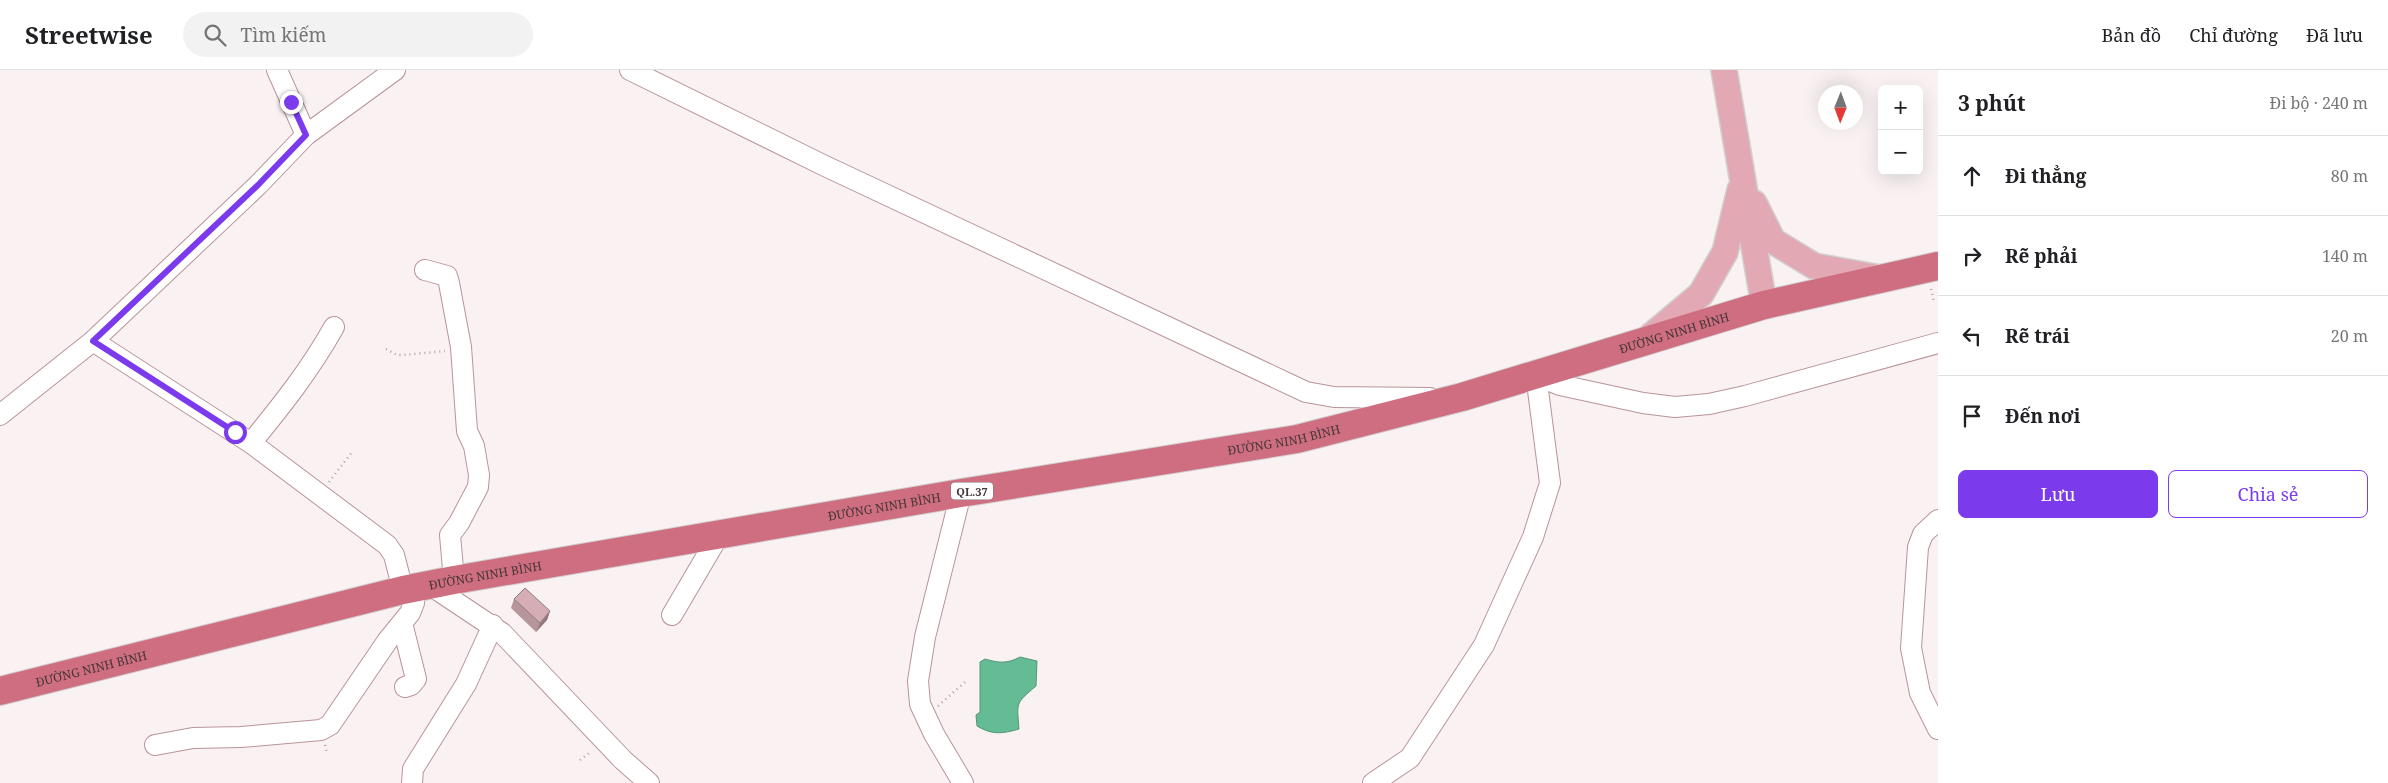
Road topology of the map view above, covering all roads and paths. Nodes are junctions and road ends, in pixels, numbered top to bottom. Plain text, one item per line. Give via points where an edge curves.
1 (276, 70) edge
2 (395, 70) edge
3 (630, 70) edge
4 (1724, 70) edge
5 (306, 135) junction
6 (1743, 180) junction
7 (1938, 266) edge
8 (425, 270) dead end
9 (1882, 279) junction
10 (1764, 305) junction
11 (334, 327) dead end
12 (93, 341) junction
13 (1644, 342) junction
14 (1938, 343) edge
15 (461, 347) junction
16 (386, 349) dead end
17 (1540, 374) junction
18 (1462, 398) junction
19 (0, 415) edge
20 (250, 443) junction
21 (352, 452) dead end
22 (961, 493) junction
23 (320, 495) junction
24 (1938, 520) edge
25 (719, 535) junction
26 (426, 586) junction
27 (672, 615) dead end
28 (402, 623) junction
29 (492, 625) junction
30 (965, 682) dead end
31 (405, 688) dead end
32 (0, 691) edge
33 (926, 717) junction
34 (1938, 729) edge
35 (155, 745) dead end
36 (412, 783) edge
37 (649, 783) edge
38 (963, 783) edge
39 (1373, 783) edge

1 - 5 street
2 - 5 street
3 - 18 street via 823,165 1306,392 1334,397
4 - 6 main road
5 - 12 street via 258,185
6 - 9 main road via 1773,241 1814,266
6 - 10 main road
6 - 13 main road via 1725,252 1701,294
7 - 9 highway, ĐƯỜNG NINH BÌNH / QL.37
8 - 15 street via 446,276 454,301
9 - 10 highway, ĐƯỜNG NINH BÌNH / QL.37
10 - 13 highway, ĐƯỜNG NINH BÌNH / QL.37
11 - 20 street via 301,382
12 - 19 street
12 - 20 street
13 - 17 highway, ĐƯỜNG NINH BÌNH / QL.37
14 - 17 street via 1745,396 1675,407 1560,385
15 - 16 path via 432,354 403,355
15 - 26 street via 467,430 474,446 478,487 450,534
17 - 18 highway, ĐƯỜNG NINH BÌNH / QL.37
17 - 39 street via 1550,484 1533,537 1484,645 1421,742 1410,758
18 - 22 highway, ĐƯỜNG NINH BÌNH / QL.37 via 1297,439
20 - 23 street
21 - 23 path
22 - 25 highway, ĐƯỜNG NINH BÌNH / QL.37
22 - 33 street via 925,637 918,681 920,704
23 - 26 street via 387,545 394,556
24 - 34 street via 1923,534 1918,547 1911,648 1920,693
25 - 26 highway, ĐƯỜNG NINH BÌNH / QL.37
25 - 27 street
26 - 28 street
26 - 29 street
26 - 32 highway, ĐƯỜNG NINH BÌNH / QL.37
28 - 31 street via 416,679
28 - 35 street via 336,718 321,730 193,738
29 - 36 street via 466,684 413,769
29 - 37 street
30 - 33 path
33 - 38 street

